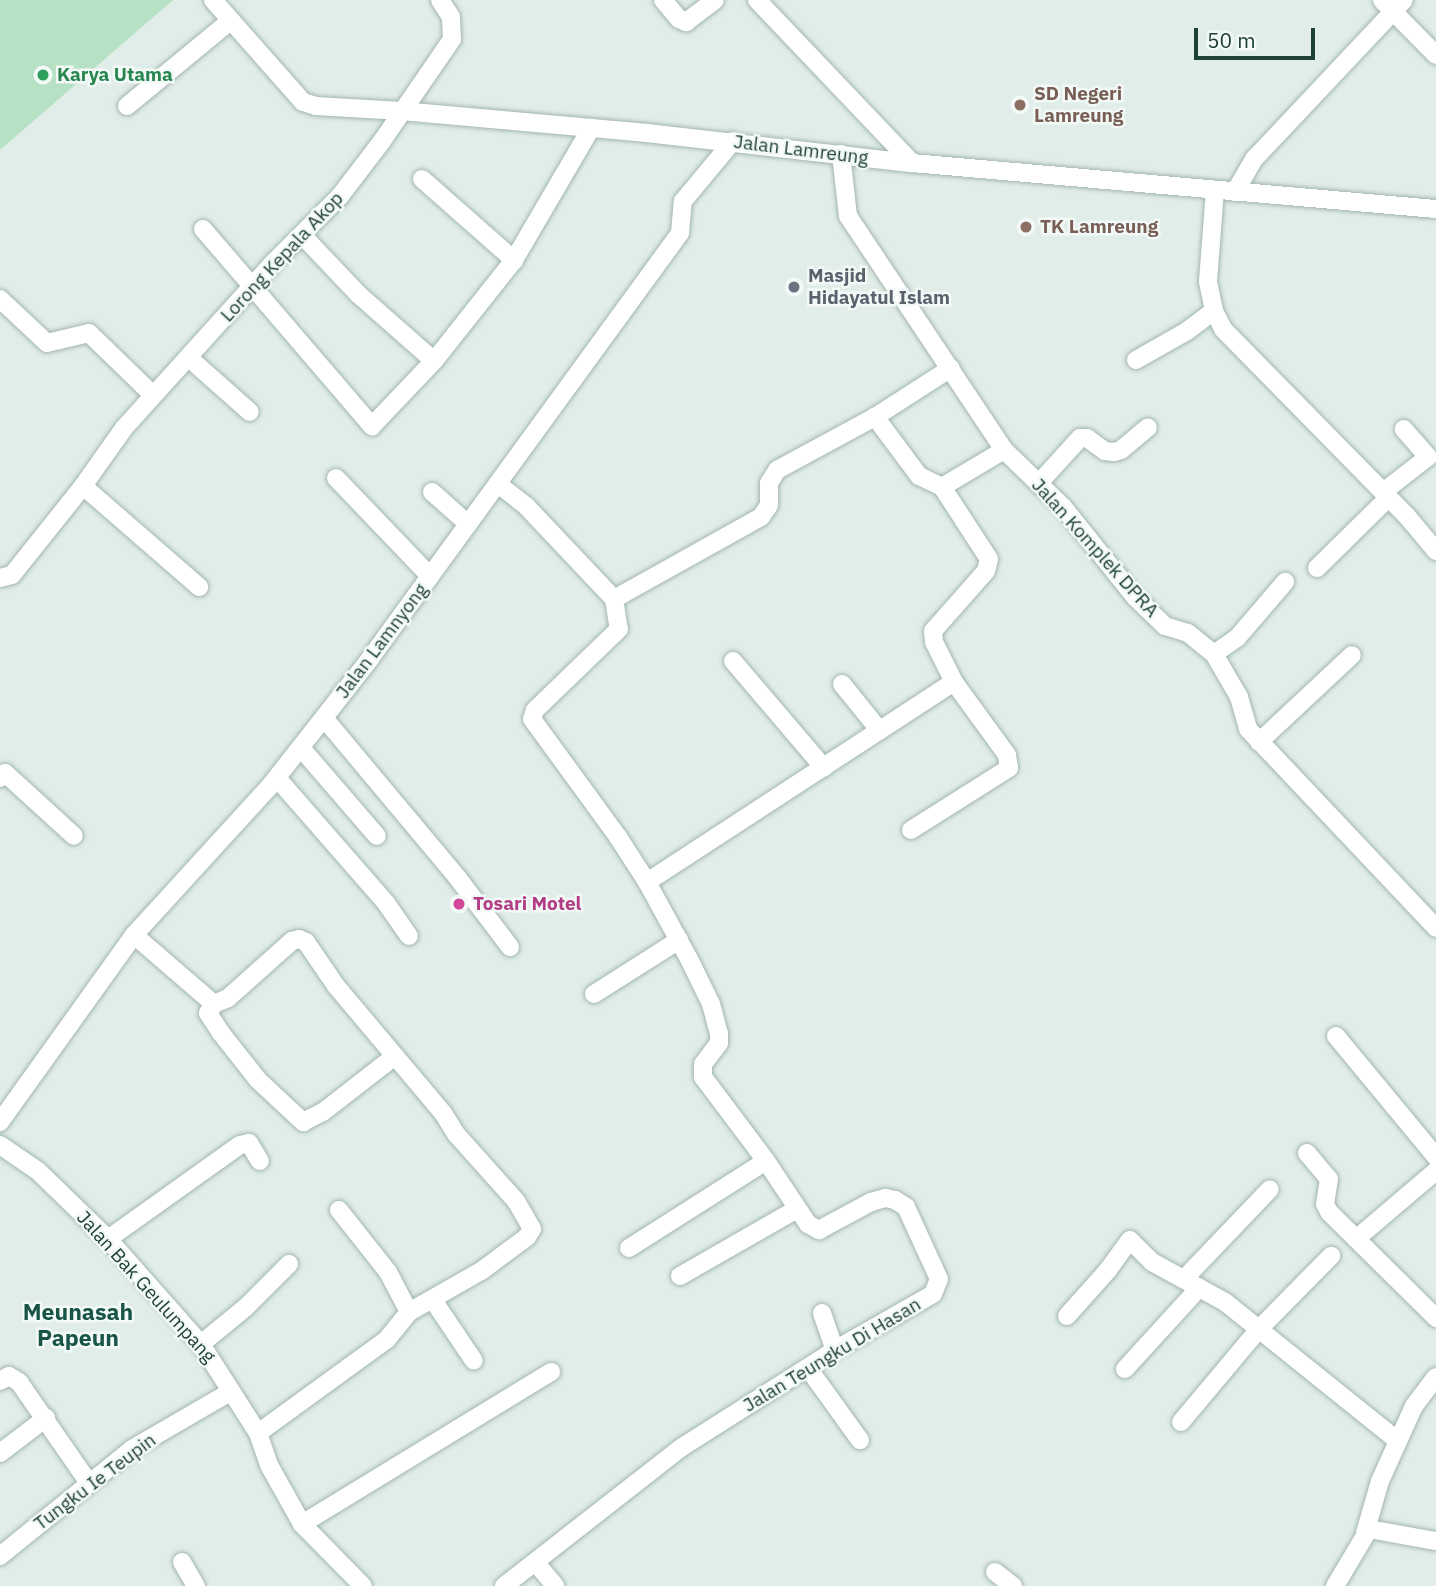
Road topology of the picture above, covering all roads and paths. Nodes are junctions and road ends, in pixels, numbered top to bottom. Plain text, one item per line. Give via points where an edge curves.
1 (213, 0) edge
2 (440, 0) edge
3 (663, 0) edge
4 (715, 0) edge
5 (757, 0) edge
6 (1394, 4) edge
7 (230, 20) junction
8 (1436, 55) edge
9 (127, 106) dead end
10 (402, 111) junction
11 (591, 128) junction
12 (733, 141) junction
13 (841, 155) junction
14 (912, 163) junction
15 (422, 178) dead end
16 (1216, 190) junction
17 (1235, 192) junction
18 (1436, 209) edge
19 (202, 229) dead end
20 (303, 236) junction
21 (514, 260) junction
22 (251, 288) junction
23 (0, 299) edge
24 (1214, 311) junction
25 (189, 358) junction
26 (1136, 360) dead end
27 (434, 361) junction
28 (951, 368) junction
29 (153, 395) junction
30 (250, 412) dead end
31 (875, 417) junction
32 (1148, 427) dead end
33 (1404, 429) dead end
34 (1004, 450) junction
35 (336, 478) dead end
36 (1039, 483) junction
37 (498, 484) junction
38 (83, 486) junction
39 (942, 488) junction
40 (432, 492) dead end
41 (1386, 495) junction
42 (468, 524) junction
43 (1436, 551) edge
44 (1317, 568) dead end
45 (430, 576) junction
46 (0, 578) edge
47 (1285, 582) dead end
48 (199, 587) dead end
49 (614, 599) junction
50 (1214, 654) junction
51 (1352, 655) dead end
52 (733, 661) dead end
53 (954, 682) junction
54 (842, 684) dead end
55 (324, 718) junction
56 (880, 731) junction
57 (1259, 742) junction
58 (300, 748) junction
59 (824, 768) junction
60 (0, 778) edge
61 (276, 778) junction
62 (911, 830) dead end
63 (74, 836) dead end
64 (377, 836) dead end
65 (647, 882) junction
66 (1436, 928) edge
67 (134, 935) junction
68 (409, 936) dead end
69 (680, 940) junction
70 (510, 947) dead end
71 (594, 994) dead end
72 (214, 1004) junction
73 (1336, 1036) dead end
74 (395, 1056) junction
75 (0, 1122) edge
76 (0, 1145) edge
77 (1307, 1153) dead end
78 (1436, 1157) edge
79 (260, 1161) dead end
80 (766, 1161) junction
81 (1436, 1171) edge
82 (1270, 1189) dead end
83 (796, 1209) junction
84 (340, 1210) dead end
85 (108, 1239) junction
86 (1356, 1240) junction
87 (629, 1248) dead end
88 (1331, 1256) dead end
89 (289, 1264) dead end
90 (680, 1276) dead end
91 (1191, 1283) junction
92 (433, 1300) junction
93 (409, 1312) junction
94 (822, 1313) dead end
95 (1067, 1316) dead end
96 (1436, 1318) edge
97 (1259, 1329) junction
98 (201, 1344) junction
99 (835, 1350) junction
100 (474, 1361) dead end
101 (808, 1368) junction
102 (1125, 1369) dead end
103 (551, 1372) dead end
104 (1436, 1377) edge
105 (0, 1381) edge
106 (230, 1392) junction
107 (46, 1418) junction
108 (1181, 1422) dead end
109 (258, 1433) junction
110 (860, 1440) dead end
111 (1398, 1441) junction
112 (0, 1453) edge
113 (89, 1483) junction
114 (302, 1524) junction
115 (1365, 1533) junction
116 (1436, 1541) edge
117 (0, 1556) edge
118 (182, 1562) dead end
119 (536, 1563) junction
120 (995, 1572) dead end
121 (352, 1583) edge
122 (196, 1586) edge
123 (504, 1586) edge
124 (555, 1586) edge
125 (1013, 1586) edge
126 (1335, 1586) edge

1 - 7 street, Jalan Lamreung
2 - 10 street, Lorong Kepala Akop via 451,16 452,39
3 - 4 street via 686,22
5 - 14 street
6 - 8 street
6 - 17 street via 1255,158
7 - 9 street
7 - 10 street, Jalan Lamreung via 303,102
10 - 11 street, Jalan Lamreung
10 - 20 street, Lorong Kepala Akop via 340,195
11 - 12 street, Jalan Lamreung
11 - 21 street
12 - 13 street, Jalan Lamreung
12 - 37 street, Jalan Lamnyong via 683,201 680,233
13 - 14 street, Jalan Lamreung
13 - 28 street, Jalan Komplek DPRA via 848,216
14 - 16 street, Jalan Lamreung
15 - 21 street
16 - 17 street, Jalan Lamreung
16 - 24 street via 1209,282
17 - 18 street, Jalan Lamreung
19 - 22 street
20 - 22 street, Lorong Kepala Akop
20 - 27 street via 358,294
21 - 27 street
22 - 25 street, Lorong Kepala Akop
22 - 27 street via 372,426
23 - 29 street via 47,342 89,332
24 - 26 street
24 - 41 street via 1223,329
25 - 29 street, Lorong Kepala Akop
25 - 30 street
28 - 31 street
28 - 34 street, Jalan Komplek DPRA
29 - 38 street, Lorong Kepala Akop
31 - 39 street via 919,476
31 - 49 street via 778,470 769,483 769,505 761,517
32 - 36 street via 1114,452 1080,438
33 - 41 street via 1428,457
34 - 36 street, Jalan Komplek DPRA
34 - 39 street
35 - 45 street
36 - 50 street, Jalan Komplek DPRA via 1136,598 1165,626 1188,634
37 - 42 street, Jalan Lamnyong
37 - 49 street via 527,507
38 - 46 street, Lorong Kepala Akop via 12,575
38 - 48 street
39 - 53 street via 989,559 986,571 933,631
40 - 42 street
41 - 43 street
41 - 44 street
42 - 45 street, Jalan Lamnyong
45 - 55 street, Jalan Lamnyong
47 - 50 street via 1237,638
49 - 65 street, Jalan Teungku Di Hasan via 618,629 535,710 532,719
50 - 57 street, Jalan Komplek DPRA via 1239,697 1248,729
51 - 57 street
52 - 59 street
53 - 56 street
53 - 62 street via 1007,755 1009,768
54 - 56 street
55 - 58 street, Jalan Lamnyong
55 - 70 street
56 - 59 street
57 - 66 street, Jalan Komplek DPRA
58 - 61 street, Jalan Lamnyong
58 - 64 street
59 - 65 street
60 - 63 street via 5,773
61 - 67 street, Jalan Lamnyong
61 - 68 street
65 - 69 street, Jalan Teungku Di Hasan
67 - 72 street
67 - 75 street, Jalan Lamnyong
69 - 71 street
69 - 80 street, Jalan Teungku Di Hasan via 711,1004 719,1033 719,1043 703,1064 704,1077
72 - 74 street via 228,998 292,942 302,939
72 - 74 street via 208,1013 221,1033 258,1080 303,1122 323,1112
73 - 78 street
74 - 92 street via 516,1201 532,1229 481,1271
76 - 85 street, Jalan Bak Geulumpang via 38,1171
77 - 86 street via 1329,1179 1325,1203 1329,1212
79 - 85 street via 249,1143 240,1145
80 - 83 street, Jalan Teungku Di Hasan
80 - 87 street
81 - 86 street
82 - 91 street
83 - 90 street
83 - 99 street, Jalan Teungku Di Hasan via 819,1230 871,1202 895,1200 906,1207 939,1279 933,1294
84 - 93 street via 388,1272
85 - 98 street, Jalan Bak Geulumpang
86 - 96 street
88 - 97 street
89 - 98 street
91 - 95 street via 1152,1262 1130,1240
91 - 97 street via 1225,1301
91 - 102 street
92 - 93 street
92 - 100 street
93 - 109 street via 386,1340
94 - 99 street
97 - 108 street
97 - 111 street
98 - 106 street, Jalan Bak Geulumpang
99 - 101 street, Jalan Teungku Di Hasan
101 - 110 street
101 - 119 street, Jalan Teungku Di Hasan via 682,1447
103 - 114 street
104 - 111 street via 1414,1406
105 - 107 street via 14,1377
106 - 109 street, Jalan Bak Geulumpang
106 - 113 street, Tungku Ie Teupin via 131,1449
107 - 112 street
107 - 113 street
109 - 114 street, Jalan Bak Geulumpang via 269,1465
111 - 115 street
113 - 117 street, Tungku Ie Teupin
114 - 121 street, Jalan Bak Geulumpang
115 - 116 street via 1374,1528
115 - 126 street
118 - 122 street
119 - 123 street, Jalan Teungku Di Hasan
119 - 124 street
120 - 125 street

